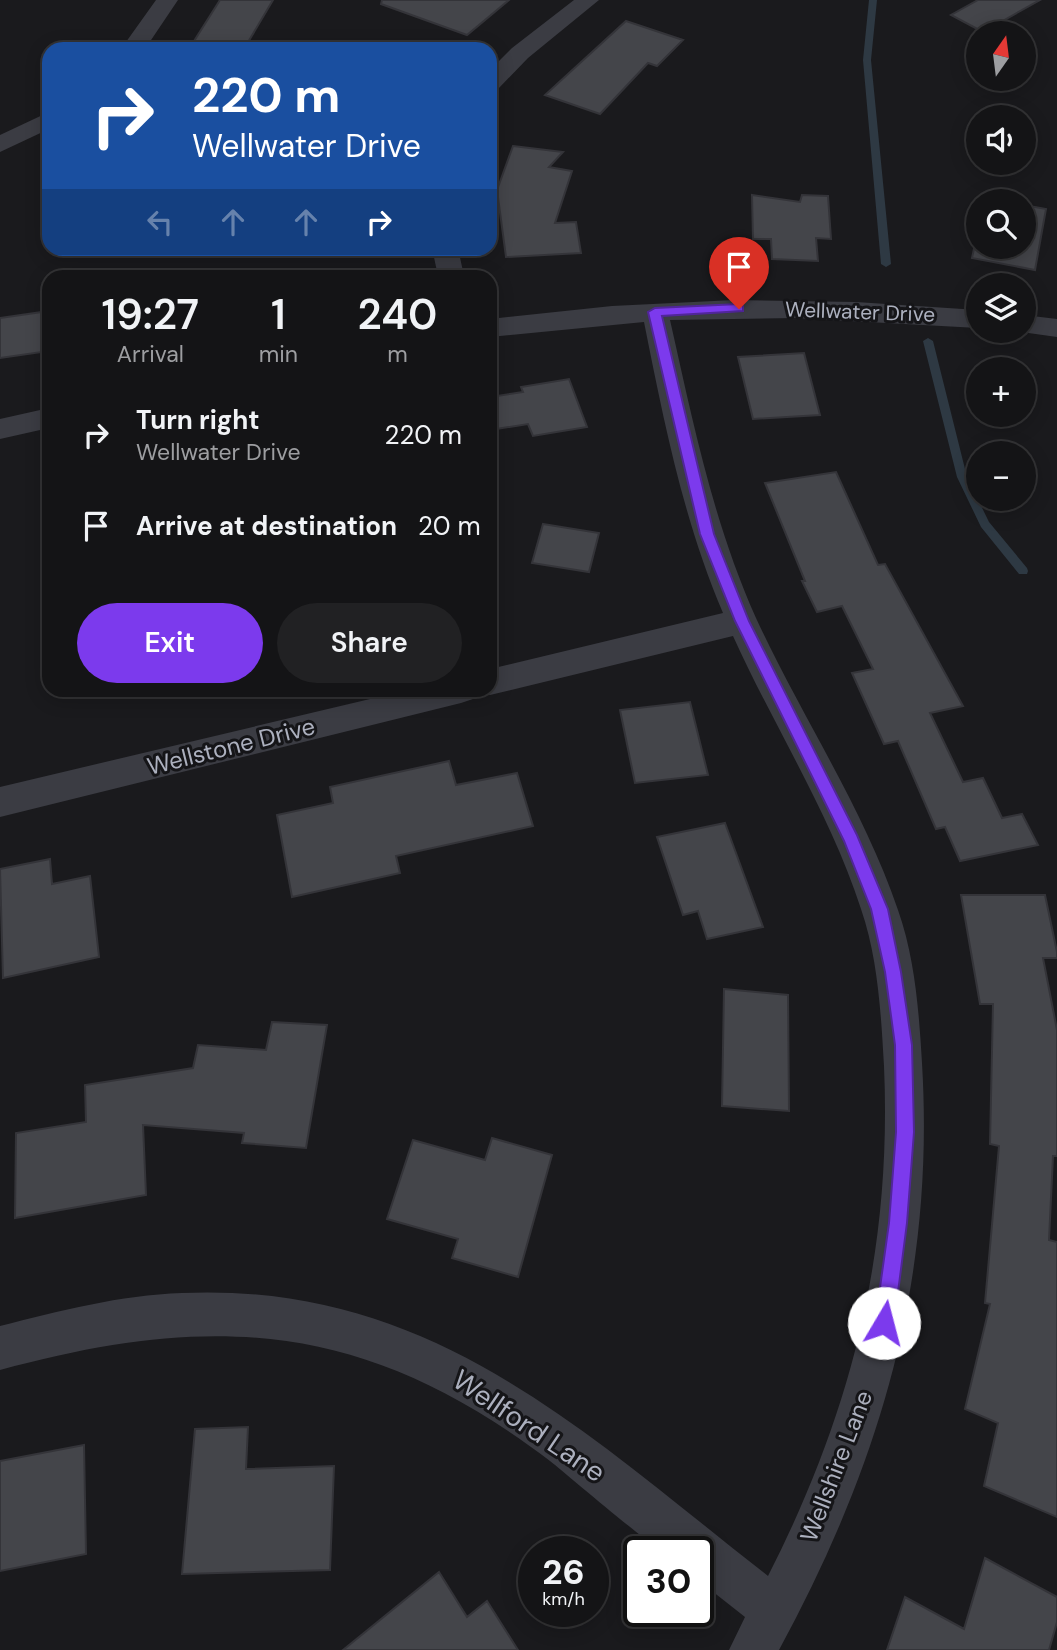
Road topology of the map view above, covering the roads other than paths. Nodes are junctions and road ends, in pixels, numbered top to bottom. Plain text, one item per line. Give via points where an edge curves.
1 (167, 0) edge
2 (588, 0) edge
3 (138, 42) edge
4 (497, 77) edge
5 (42, 123) edge
6 (0, 145) edge
7 (655, 312) junction
8 (966, 318) edge
9 (1036, 325) edge
10 (497, 327) edge
11 (1057, 328) edge
12 (42, 420) edge
13 (0, 429) edge
14 (742, 621) junction
15 (497, 680) edge
16 (432, 697) edge
17 (0, 802) edge
18 (0, 1348) edge
19 (775, 1611) junction
20 (753, 1650) edge

1 - 3 street
2 - 4 street
5 - 6 street
7 - 8 street, Wellwater Drive via 801,309
7 - 10 street, Wellwater Drive
7 - 14 street, Wellshire Lane via 704,524
9 - 11 street
12 - 13 street
14 - 15 street
14 - 19 street, Wellshire Lane via 851,840 880,909 904,1045 905,1132 884,1323 861,1412 825,1505
16 - 17 street, Wellstone Drive
18 - 19 street, Wellford Lane via 96,1322 200,1312 346,1330 472,1383 556,1437
19 - 20 street, Wellshire Lane

